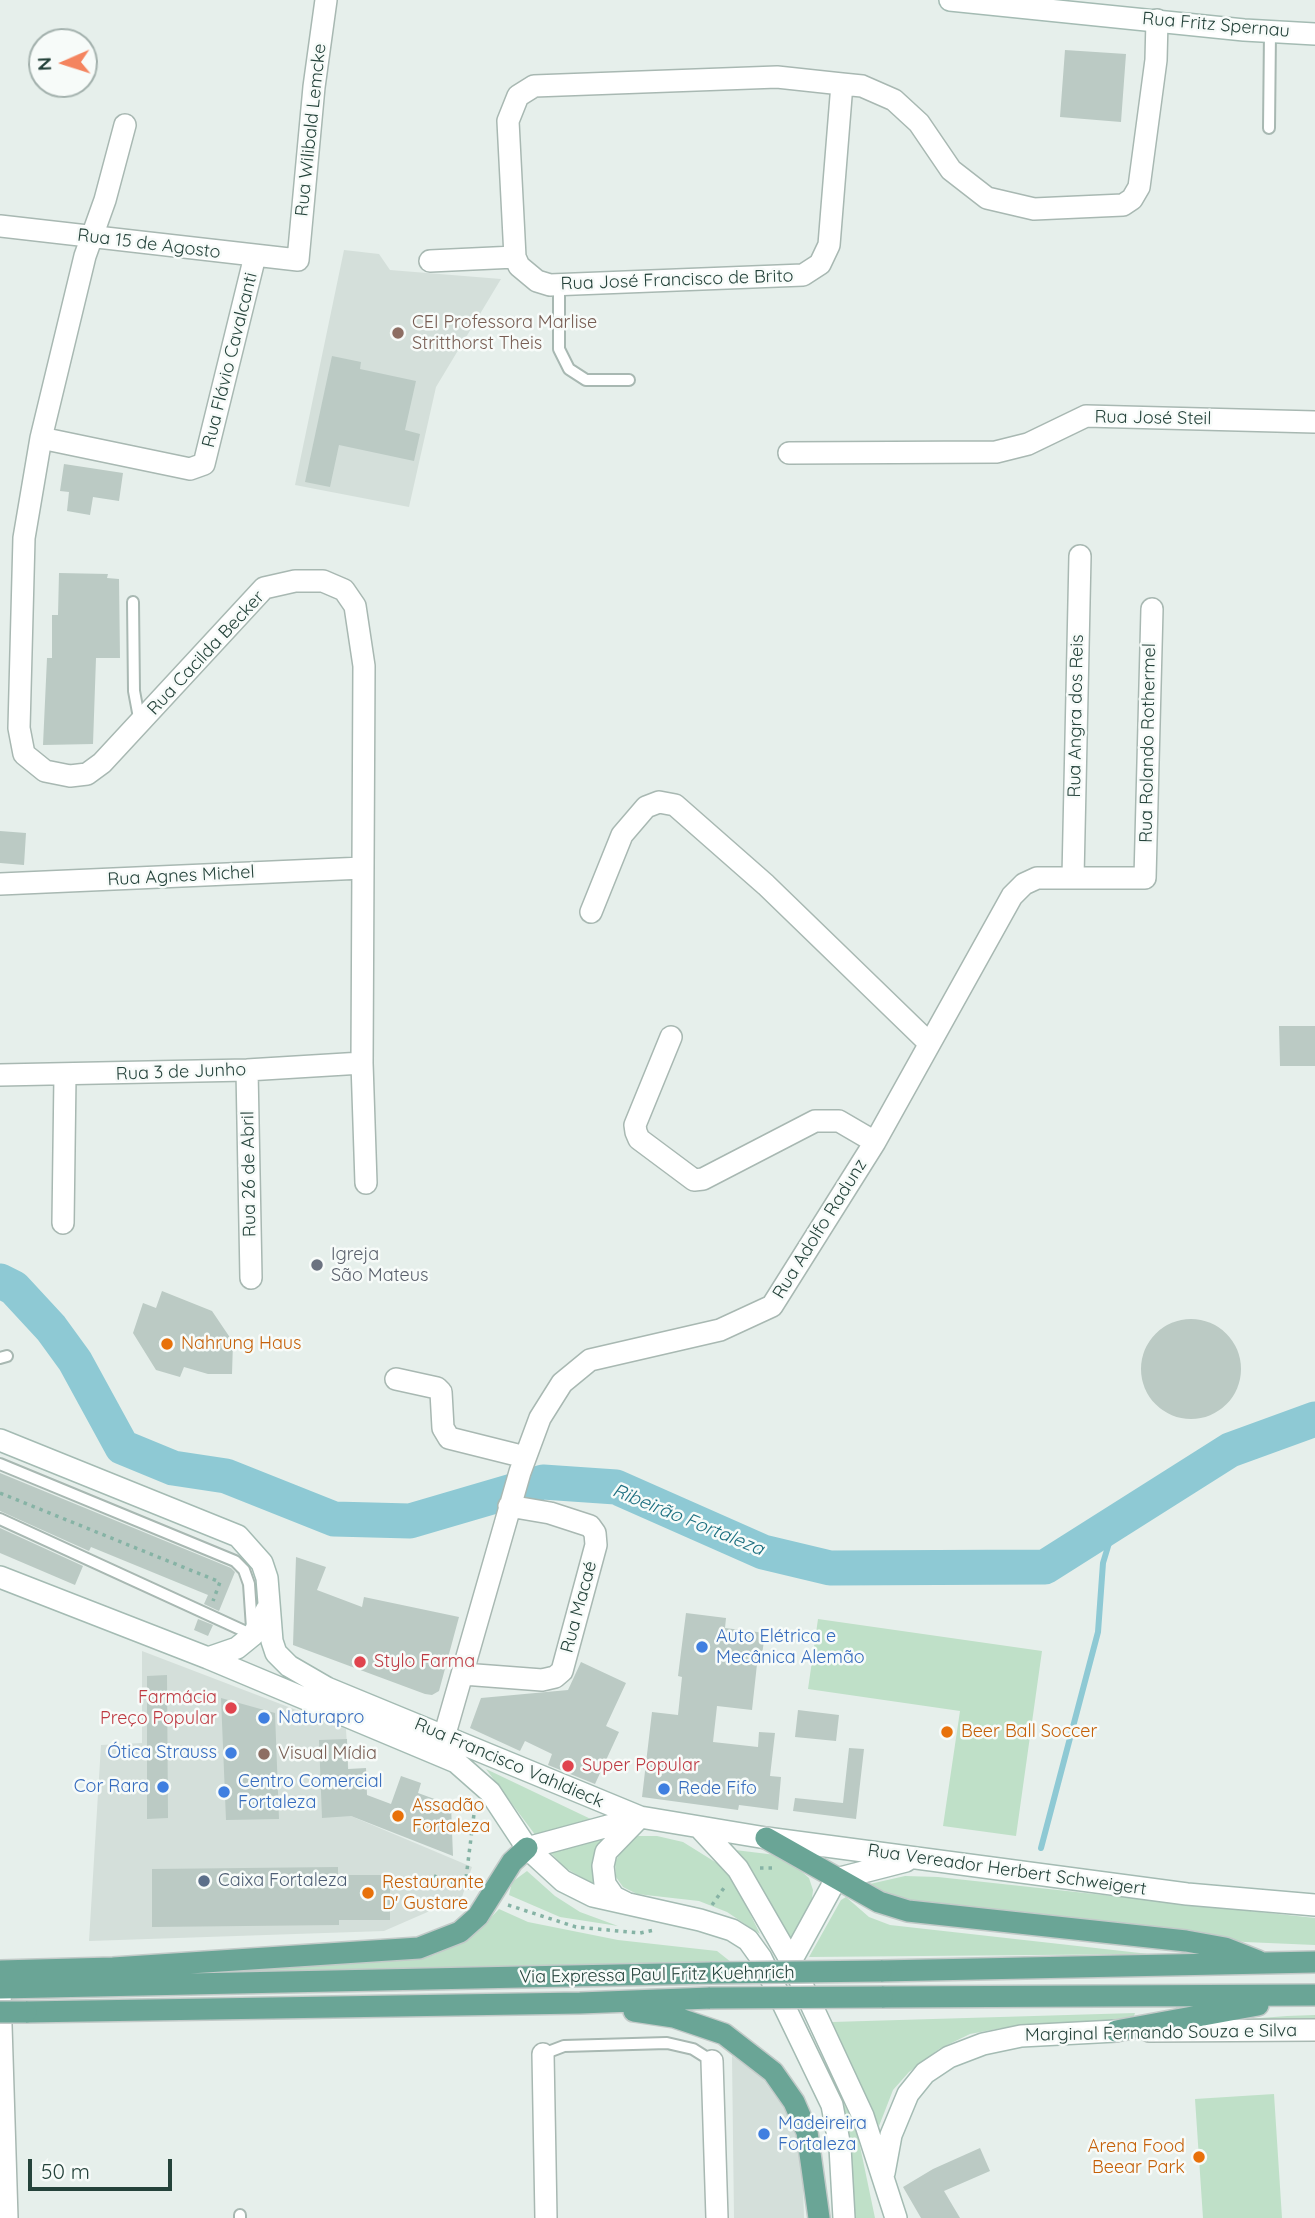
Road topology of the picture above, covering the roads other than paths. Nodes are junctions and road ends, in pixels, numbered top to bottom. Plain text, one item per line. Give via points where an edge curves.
1 (326, 0) edge
2 (950, 0) edge
3 (1157, 20) junction
4 (1270, 32) junction
5 (1315, 34) edge
6 (842, 83) junction
7 (125, 125) dead end
8 (1269, 128) dead end
9 (0, 226) edge
10 (92, 237) junction
11 (255, 256) junction
12 (514, 257) junction
13 (298, 260) joint
14 (430, 261) dead end
15 (559, 285) junction
16 (629, 380) dead end
17 (1315, 422) edge
18 (41, 438) junction
19 (789, 453) dead end
20 (1080, 556) dead end
21 (133, 602) dead end
22 (1152, 608) dead end
23 (140, 723) junction
24 (363, 868) junction
25 (1073, 877) junction
26 (1145, 878) joint
27 (0, 884) edge
28 (591, 912) dead end
29 (671, 1037) dead end
30 (929, 1042) junction
31 (362, 1063) junction
32 (247, 1070) junction
33 (0, 1075) edge
34 (65, 1076) junction
35 (875, 1142) junction
36 (366, 1183) dead end
37 (63, 1223) dead end
38 (251, 1278) dead end
39 (396, 1379) dead end
40 (0, 1440) edge
41 (0, 1464) edge
42 (523, 1465) junction
43 (510, 1503) junction
44 (0, 1519) edge
45 (0, 1577) edge
46 (262, 1638) junction
47 (208, 1658) junction
48 (463, 1674) junction
49 (444, 1737) junction
50 (640, 1817) junction
51 (700, 1828) junction
52 (766, 1839) junction
53 (527, 1848) junction
54 (918, 1858) junction
55 (835, 1879) junction
56 (1315, 1905) edge
57 (639, 1909) junction
58 (791, 1961) junction
59 (1258, 1961) junction
60 (1315, 1962) edge
61 (0, 1971) edge
62 (29, 1978) junction
63 (0, 1990) edge
64 (1315, 1996) edge
65 (580, 2003) junction
66 (0, 2012) edge
67 (1315, 2030) edge
68 (1116, 2031) junction
69 (543, 2053) joint
70 (712, 2061) joint
71 (883, 2184) junction
72 (7, 2218) edge
73 (546, 2218) edge
74 (717, 2218) edge
75 (819, 2218) edge
76 (844, 2218) edge
77 (897, 2218) edge

1 - 13 street, Rua Wilibald Lemcke
2 - 3 street, Rua Fritz Spernau
3 - 4 street, Rua Fritz Spernau
3 - 6 street via 1139,187 1123,205 1034,209 987,198 951,170 919,123 894,100
4 - 5 street, Rua Fritz Spernau
4 - 8 lane
6 - 12 street via 777,77 534,86 517,96 508,121
6 - 15 street, Rua José Francisco de Brito via 829,245 820,264 803,275
7 - 10 street, Rua Cacilda Becker
9 - 10 street, Rua 15 de Agosto
10 - 11 street, Rua 15 de Agosto
10 - 18 street, Rua Cacilda Becker
11 - 13 street, Rua 15 de Agosto
11 - 18 street, Rua Flávio Cavalcanti via 204,464 190,469
12 - 14 street
12 - 15 street, Rua José Francisco de Brito via 537,281
15 - 16 lane via 559,349 569,369 586,380
17 - 19 street, Rua José Steil via 1086,416 1028,444 996,452
18 - 23 street, Rua Cacilda Becker via 24,538 19,728 24,754 45,771 87,774
20 - 25 street, Rua Angra dos Reis
21 - 23 lane via 134,691
22 - 26 street, Rua Rolando Rothermel
23 - 24 street, Rua Cacilda Becker via 264,588 323,581 344,590 355,606 364,666
24 - 27 street, Rua Agnes Michel
24 - 31 street, Rua Cacilda Becker
25 - 26 street, Rua Adolfo Radunz
25 - 30 street, Rua Adolfo Radunz via 1037,878 1012,896
28 - 30 street via 622,835 646,807 659,802 675,805 766,885
29 - 35 street via 636,1132 694,1180 815,1121 839,1121
30 - 35 street, Rua Adolfo Radunz
31 - 32 street, Rua 3 de Junho
31 - 36 street, Rua Cacilda Becker
32 - 34 street, Rua 3 de Junho
32 - 38 street, Rua 26 de Abril
33 - 34 street, Rua 3 de Junho
34 - 37 street
35 - 42 street, Rua Adolfo Radunz via 772,1306 720,1330 590,1360 562,1383 540,1418
39 - 42 street via 437,1388 443,1428 449,1438
40 - 46 street, Rua Francisco Vahldieck via 237,1536 262,1563 267,1578
41 - 46 lane via 235,1561 249,1584
42 - 43 street, Rua Adolfo Radunz
43 - 48 street, Rua Adolfo Radunz
43 - 48 street, Rua Macaé via 590,1526 595,1533 596,1545 566,1658 562,1671 542,1680
44 - 46 lane
45 - 47 street, Rua Francisco Vahldieck
46 - 47 street
46 - 49 street, Rua Francisco Vahldieck via 289,1666 327,1688
47 - 53 street, Rua Francisco Vahldieck via 456,1762 490,1792
48 - 49 street, Rua Adolfo Radunz
49 - 50 street, Rua Francisco Vahldieck
50 - 51 street, Rua Francisco Vahldieck
50 - 53 street
50 - 57 street via 606,1852 603,1866 605,1884 614,1897
51 - 52 street, Rua Vereador Herbert Schweigert
51 - 58 street via 738,1869
52 - 54 street, Rua Vereador Herbert Schweigert
52 - 55 main road
53 - 57 street, Rua Francisco Vahldieck via 563,1881 593,1896
53 - 62 main road via 512,1862 478,1916 460,1932 419,1948 113,1968
54 - 55 street
54 - 56 street, Rua Vereador Herbert Schweigert via 1187,1894
55 - 58 street
55 - 59 main road via 908,1911 1186,1941 1225,1948
57 - 76 street, Rua Francisco Vahldieck via 732,1930 748,1940 761,1958 832,2105 840,2147
58 - 71 street via 863,2116
59 - 60 main road, Via Expressa Paul Fritz Kuehnrich
59 - 62 main road, Via Expressa Paul Fritz Kuehnrich, bridge via 881,1971
61 - 62 main road
62 - 63 main road, Via Expressa Paul Fritz Kuehnrich
63 - 72 street
64 - 65 main road, Via Expressa Paul Fritz Kuehnrich, bridge via 710,1998
64 - 68 main road
65 - 66 main road, Via Expressa Paul Fritz Kuehnrich, bridge
65 - 75 main road via 697,2023 752,2053 773,2072 794,2102 807,2132
67 - 68 street, Marginal Fernando Souza e Silva
68 - 71 street, Marginal Fernando Souza e Silva via 1021,2036 949,2057 925,2073 899,2112
69 - 70 lane via 564,2046 667,2043 693,2049
69 - 73 street
70 - 74 street
71 - 77 street

